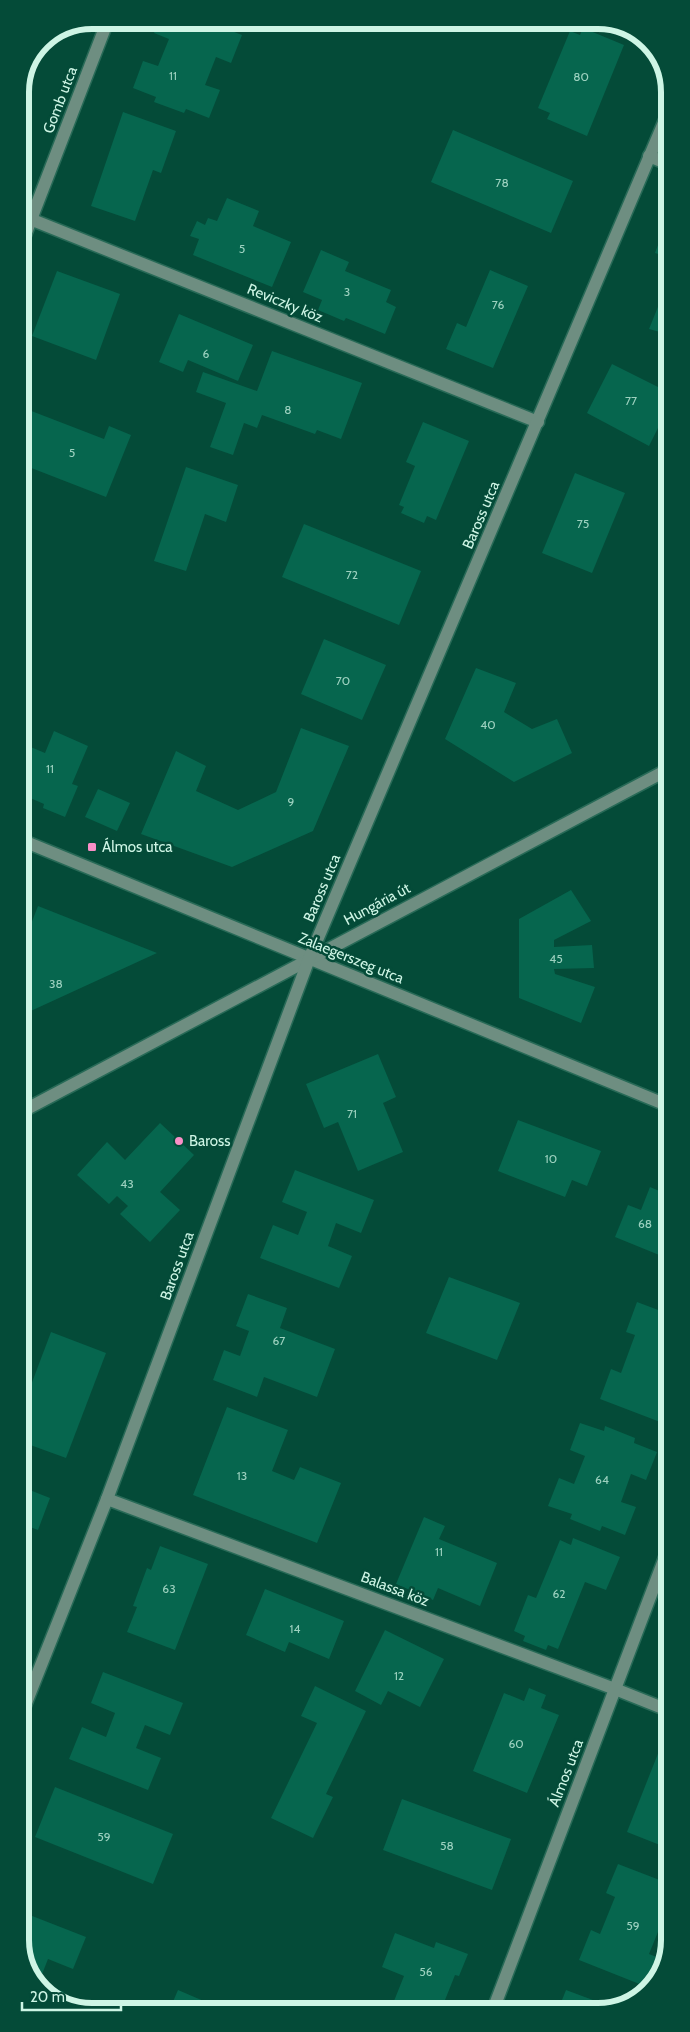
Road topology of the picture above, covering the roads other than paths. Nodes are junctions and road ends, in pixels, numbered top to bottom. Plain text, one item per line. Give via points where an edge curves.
1 (104, 29) edge
2 (661, 130) edge
3 (650, 156) junction
4 (661, 161) edge
5 (29, 210) edge
6 (29, 218) edge
7 (538, 422) junction
8 (661, 773) edge
9 (29, 843) edge
10 (310, 959) junction
11 (661, 1103) edge
12 (29, 1108) edge
13 (108, 1498) junction
14 (661, 1569) edge
15 (615, 1689) junction
16 (29, 1696) edge
17 (661, 1707) edge
18 (496, 2003) edge

1 - 5 street, Gomb utca
2 - 3 street, Baross utca
3 - 4 street
3 - 7 street, Baross utca
6 - 7 street, Reviczky köz
7 - 10 street, Baross utca
8 - 10 street, Hungária út
9 - 10 street, Zalaegerszeg utca
10 - 11 street, Zalaegerszeg utca
10 - 12 street, Hungária út
10 - 13 street, Baross utca
13 - 15 street, Balassa köz
13 - 16 street, Baross utca
14 - 15 street, Álmos utca
15 - 17 street, Balassa köz
15 - 18 street, Álmos utca

